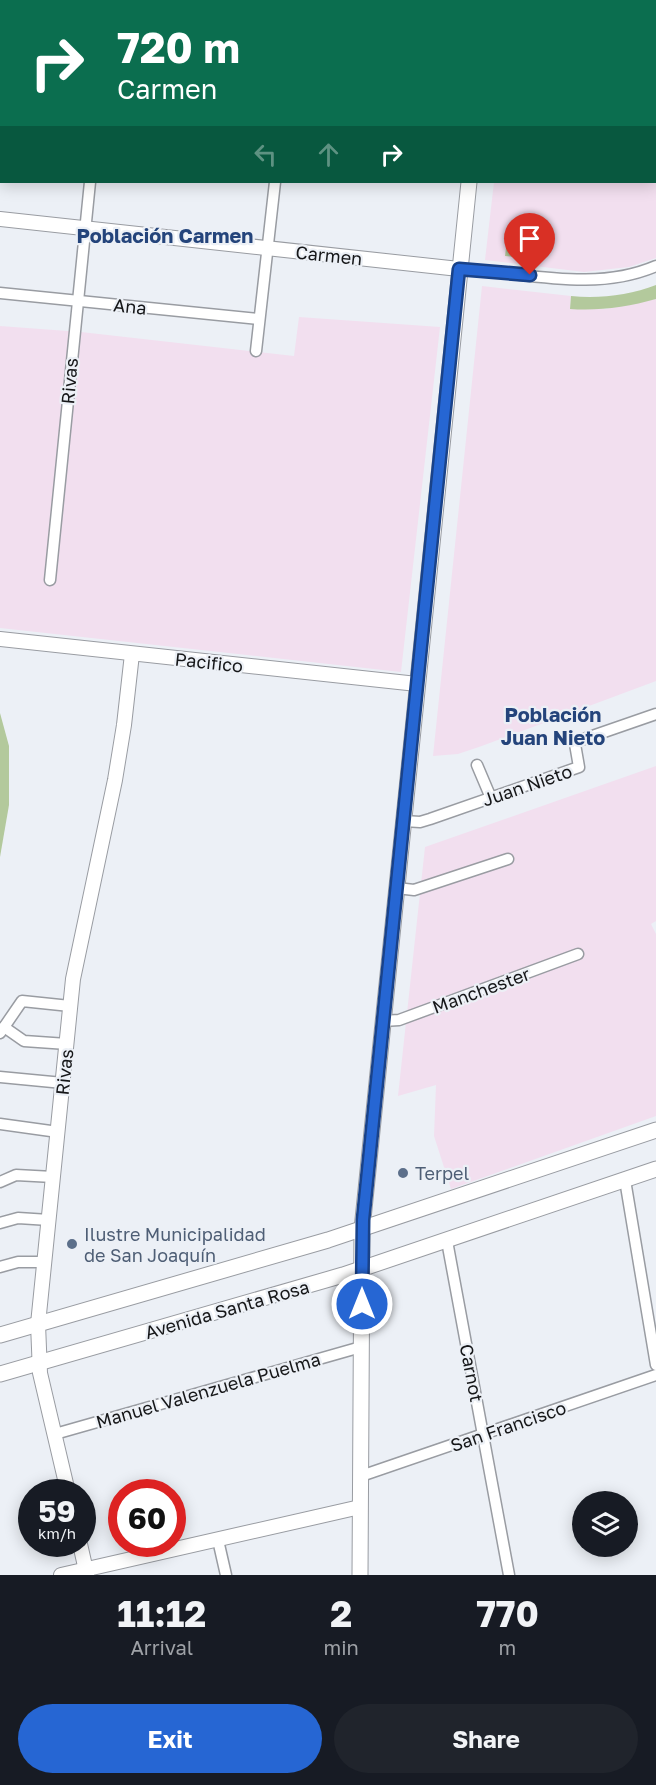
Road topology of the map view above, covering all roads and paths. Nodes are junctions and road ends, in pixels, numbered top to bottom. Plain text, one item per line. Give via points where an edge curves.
1 (90, 183) edge
2 (274, 183) edge
3 (469, 183) edge
4 (0, 219) edge
5 (85, 230) junction
6 (267, 248) junction
7 (656, 266) edge
8 (459, 269) junction
9 (0, 293) edge
10 (77, 300) junction
11 (259, 319) junction
12 (256, 351) dead end
13 (50, 580) dead end
14 (0, 639) edge
15 (132, 654) junction
16 (417, 684) junction
17 (656, 714) edge
18 (477, 765) dead end
19 (491, 798) junction
20 (404, 821) junction
21 (508, 859) dead end
22 (397, 888) junction
23 (578, 954) dead end
24 (70, 1006) junction
25 (383, 1021) junction
26 (2, 1030) edge
27 (67, 1044) junction
28 (0, 1077) edge
29 (63, 1083) junction
30 (0, 1124) edge
31 (656, 1130) edge
32 (58, 1132) junction
33 (656, 1169) edge
34 (53, 1177) junction
35 (625, 1180) junction
36 (0, 1182) edge
37 (49, 1220) junction
38 (0, 1223) edge
39 (362, 1229) junction
40 (447, 1241) junction
41 (45, 1262) junction
42 (0, 1267) edge
43 (362, 1269) junction
44 (38, 1324) junction
45 (0, 1335) edge
46 (361, 1347) junction
47 (39, 1362) junction
48 (656, 1365) edge
49 (0, 1374) edge
50 (656, 1375) edge
51 (55, 1434) junction
52 (483, 1435) junction
53 (361, 1476) junction
54 (65, 1479) edge
55 (360, 1507) junction
56 (218, 1539) junction
57 (83, 1557) edge
58 (86, 1572) edge
59 (61, 1575) edge
60 (226, 1575) edge
61 (360, 1575) edge
62 (509, 1575) edge

1 - 5 street, Rivas
2 - 6 street
3 - 8 main road
4 - 5 street, Carmen
5 - 6 street, Carmen
5 - 10 street, Rivas
6 - 8 street, Carmen
6 - 11 street
7 - 8 street, Carmen via 629,276 595,280
8 - 16 main road
9 - 10 street, Ana
10 - 11 street, Ana
10 - 13 street, Rivas
11 - 12 street
14 - 15 street, Pacifico
15 - 16 street, Pacifico
15 - 24 street, Rivas via 116,780
16 - 20 main road
17 - 19 street, Juan Nieto via 578,741 575,744 579,767
18 - 19 street
19 - 20 street, Juan Nieto via 420,822
20 - 22 main road
21 - 22 street via 414,890
22 - 25 main road
23 - 25 street, Manchester via 399,1020
24 - 26 street via 22,1001
24 - 27 street, Rivas
25 - 39 main road
26 - 27 street via 24,1041
27 - 29 street, Rivas
28 - 29 street
29 - 32 street, Rivas
30 - 32 street
31 - 39 main road, Avenida Santa Rosa
32 - 34 street, Rivas
33 - 35 main road, Avenida Santa Rosa
34 - 36 street via 16,1175
34 - 37 street, Rivas
35 - 40 main road, Avenida Santa Rosa
35 - 48 street
37 - 38 street via 18,1218
37 - 41 street, Rivas
39 - 43 main road
39 - 44 main road, Avenida Santa Rosa
40 - 43 main road, Avenida Santa Rosa
40 - 52 street, Carnot
41 - 42 street
41 - 44 street, Rivas
43 - 46 main road
43 - 47 main road, Avenida Santa Rosa
44 - 45 main road, Avenida Santa Rosa
44 - 47 street, Rivas
46 - 51 street, Manuel Valenzuela Puelma
46 - 53 main road
47 - 49 main road, Avenida Santa Rosa
47 - 51 street, Rivas
50 - 52 street, San Francisco
51 - 54 street, Rivas
52 - 53 street, San Francisco
52 - 62 street, Carnot
53 - 55 main road
55 - 56 street
55 - 61 main road
56 - 58 street
56 - 60 street
57 - 58 street
58 - 59 street

